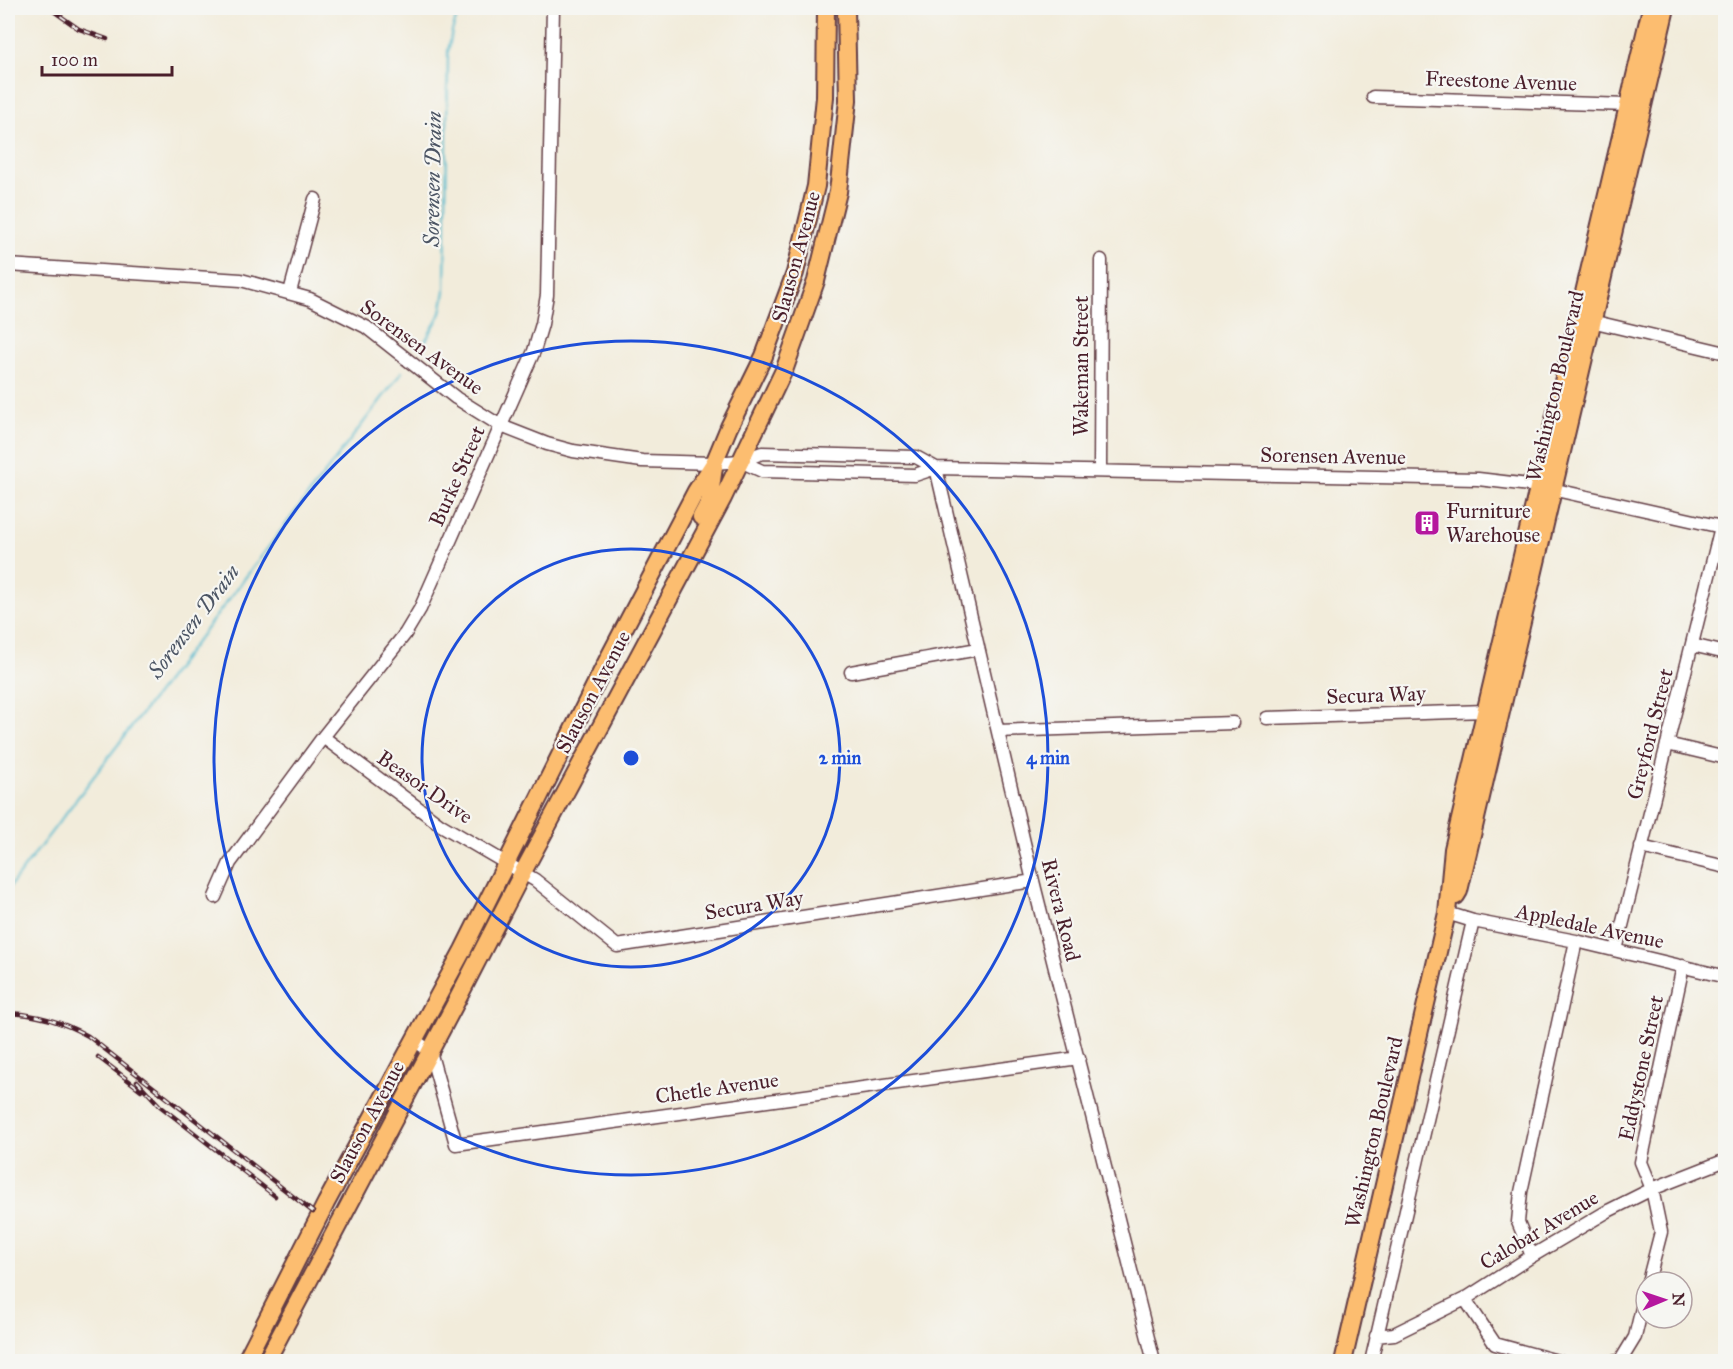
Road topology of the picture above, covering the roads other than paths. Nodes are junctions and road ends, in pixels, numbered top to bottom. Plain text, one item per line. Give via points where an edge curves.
1 (553, 8) edge
2 (826, 8) edge
3 (846, 8) edge
4 (1651, 8) edge
5 (1666, 8) edge
6 (1372, 97) dead end
7 (1628, 105) junction
8 (315, 199) dead end
9 (1101, 260) dead end
10 (8, 265) edge
11 (290, 292) junction
12 (1586, 320) junction
13 (770, 343) junction
14 (1725, 353) edge
15 (501, 426) junction
16 (740, 461) junction
17 (714, 463) junction
18 (936, 468) junction
19 (1100, 471) junction
20 (1546, 487) junction
21 (1723, 527) edge
22 (687, 562) junction
23 (1692, 645) junction
24 (978, 649) junction
25 (1725, 652) edge
26 (851, 672) dead end
27 (1486, 711) junction
28 (1267, 718) dead end
29 (1233, 723) dead end
30 (998, 731) junction
31 (323, 737) junction
32 (1667, 744) junction
33 (1725, 758) edge
34 (1641, 847) junction
35 (507, 863) junction
36 (1725, 867) edge
37 (523, 872) junction
38 (1033, 881) junction
39 (215, 897) dead end
40 (1447, 913) junction
41 (1473, 921) junction
42 (1576, 941) junction
43 (1616, 950) junction
44 (1683, 966) junction
45 (1725, 977) edge
46 (414, 1040) junction
47 (430, 1052) junction
48 (1079, 1058) junction
49 (1725, 1160) edge
50 (1652, 1189) junction
51 (1532, 1256) junction
52 (1651, 1270) edge
53 (1466, 1299) junction
54 (264, 1322) junction
55 (1637, 1330) edge
56 (281, 1332) junction
57 (1376, 1336) junction
58 (1618, 1361) edge
59 (245, 1362) edge
60 (266, 1362) edge
61 (1154, 1362) edge
62 (1343, 1362) edge
63 (1371, 1362) edge
64 (1561, 1362) edge

1 - 15 street, Burke Street via 547,295 534,351
2 - 13 main road, Slauson Avenue via 825,97 816,186 795,273
3 - 16 main road, Slauson Avenue via 848,100 833,214 796,341
4 - 7 main road, Washington Boulevard
5 - 12 main road, Washington Boulevard
6 - 7 street, Freestone Avenue
7 - 12 main road, Washington Boulevard
8 - 11 street
9 - 19 street, Wakeman Street
10 - 11 street, Sorensen Avenue via 241,280
11 - 15 street, Sorensen Avenue via 366,327 456,398
12 - 14 street
12 - 20 main road, Washington Boulevard
13 - 16 main road via 771,357 740,423
13 - 17 main road, Slauson Avenue
15 - 17 street, Sorensen Avenue via 547,444 599,456
15 - 31 street, Burke Street via 420,609 405,634
16 - 17 street, Sorensen Avenue
16 - 18 street, Sorensen Avenue via 762,471 915,475
16 - 18 street, Sorensen Avenue via 762,453 916,457
16 - 22 main road, Slauson Avenue
17 - 22 main road via 709,502 685,555
17 - 35 main road, Slauson Avenue via 650,577
18 - 19 street, Sorensen Avenue
18 - 24 street, Rivera Road
19 - 20 street, Sorensen Avenue via 1478,478
20 - 21 street, Sorensen Avenue
20 - 27 main road, Washington Boulevard
20 - 40 main road, Washington Boulevard via 1459,891
21 - 23 street, Greyford Street
22 - 37 main road, Slauson Avenue
23 - 25 street
23 - 32 street, Greyford Street
24 - 26 street
24 - 30 street, Rivera Road
27 - 28 street, Secura Way
27 - 40 main road, Washington Boulevard via 1453,849
29 - 30 street
30 - 38 street, Rivera Road
31 - 35 street, Beasor Drive via 441,825
31 - 39 street, Burke Street via 230,863
32 - 33 street
32 - 34 street, Greyford Street
34 - 36 street
34 - 43 street, Greyford Street
35 - 37 street, Secura Way
35 - 46 main road, Slauson Avenue
37 - 38 street, Secura Way via 617,946
37 - 47 main road, Slauson Avenue
38 - 48 street, Rivera Road
40 - 41 street, Appledale Avenue
40 - 62 main road, Washington Boulevard
41 - 42 street, Appledale Avenue
41 - 57 street
42 - 43 street, Appledale Avenue
42 - 51 street via 1521,1192 1518,1222
43 - 44 street, Appledale Avenue
44 - 45 street, Appledale Avenue
44 - 50 street, Eddystone Street via 1641,1162
46 - 47 street
46 - 54 main road, Slauson Avenue
47 - 48 street, Chetle Avenue via 456,1144
47 - 56 main road, Slauson Avenue
48 - 61 street, Rivera Road
49 - 50 street, Calobar Avenue
50 - 51 street, Calobar Avenue
50 - 52 street, Eddystone Street via 1660,1232
51 - 53 street, Calobar Avenue
53 - 57 street, Calobar Avenue via 1394,1334
53 - 64 street via 1495,1344
54 - 56 main road
54 - 59 main road, Slauson Avenue
55 - 58 street
56 - 60 main road, Slauson Avenue
57 - 63 street

